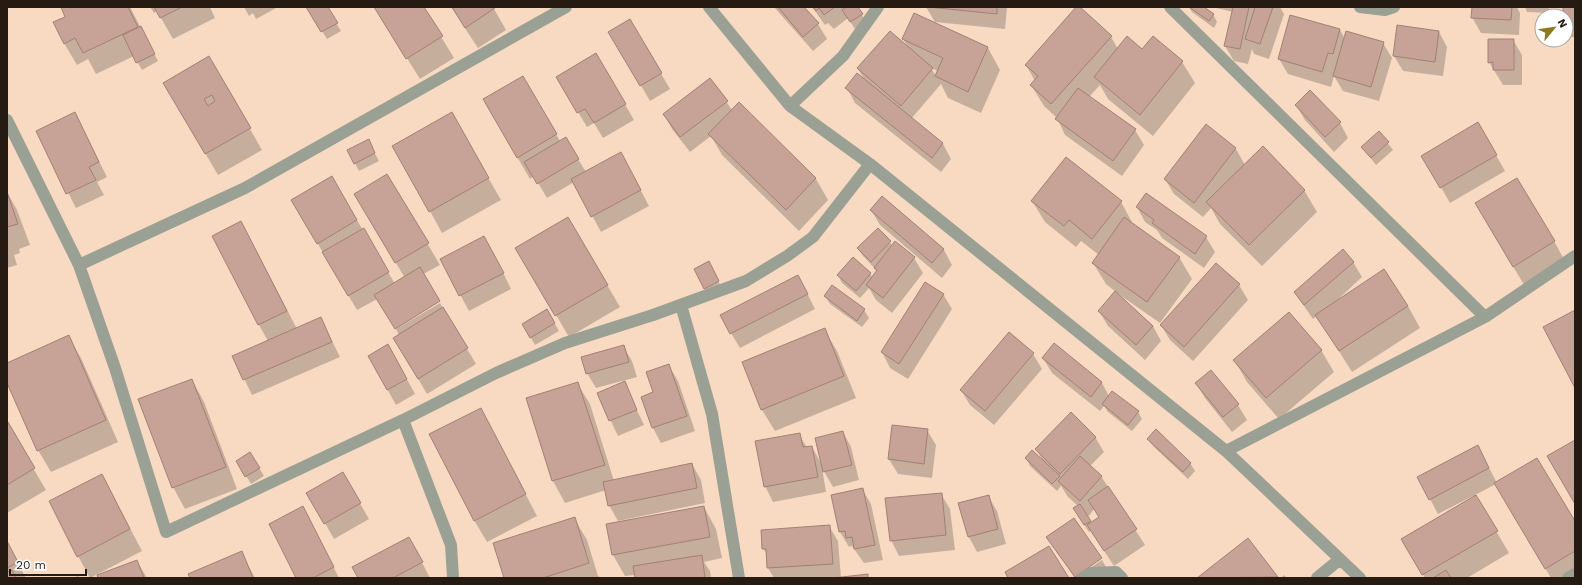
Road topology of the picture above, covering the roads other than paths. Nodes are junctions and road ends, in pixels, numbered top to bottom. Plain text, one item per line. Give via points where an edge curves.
1 (566, 7) edge
2 (709, 7) edge
3 (878, 7) edge
4 (1170, 7) edge
5 (1360, 7) edge
6 (1394, 7) edge
7 (790, 106) junction
8 (7, 120) edge
9 (870, 164) junction
10 (1575, 256) edge
11 (79, 265) junction
12 (681, 305) junction
13 (1485, 317) junction
14 (403, 420) junction
15 (1226, 451) junction
16 (1340, 559) junction
17 (1575, 574) edge
18 (453, 578) edge
19 (739, 578) edge
20 (1082, 578) edge
21 (1122, 578) edge
22 (1317, 578) edge
23 (1360, 578) edge
24 (1568, 578) edge

1 - 11 street via 245,188
2 - 7 street
3 - 7 street via 843,56
4 - 13 street
5 - 6 street via 1385,10
7 - 9 street
8 - 11 street
9 - 12 street via 812,237 787,256 746,281
9 - 15 street
10 - 13 street
11 - 14 street via 115,368 166,532
12 - 14 street via 565,343 496,373
12 - 19 street via 712,414
13 - 15 street
14 - 18 street via 451,545
15 - 16 street
16 - 22 street
16 - 23 street
17 - 24 street
20 - 21 street via 1091,573 1116,572

